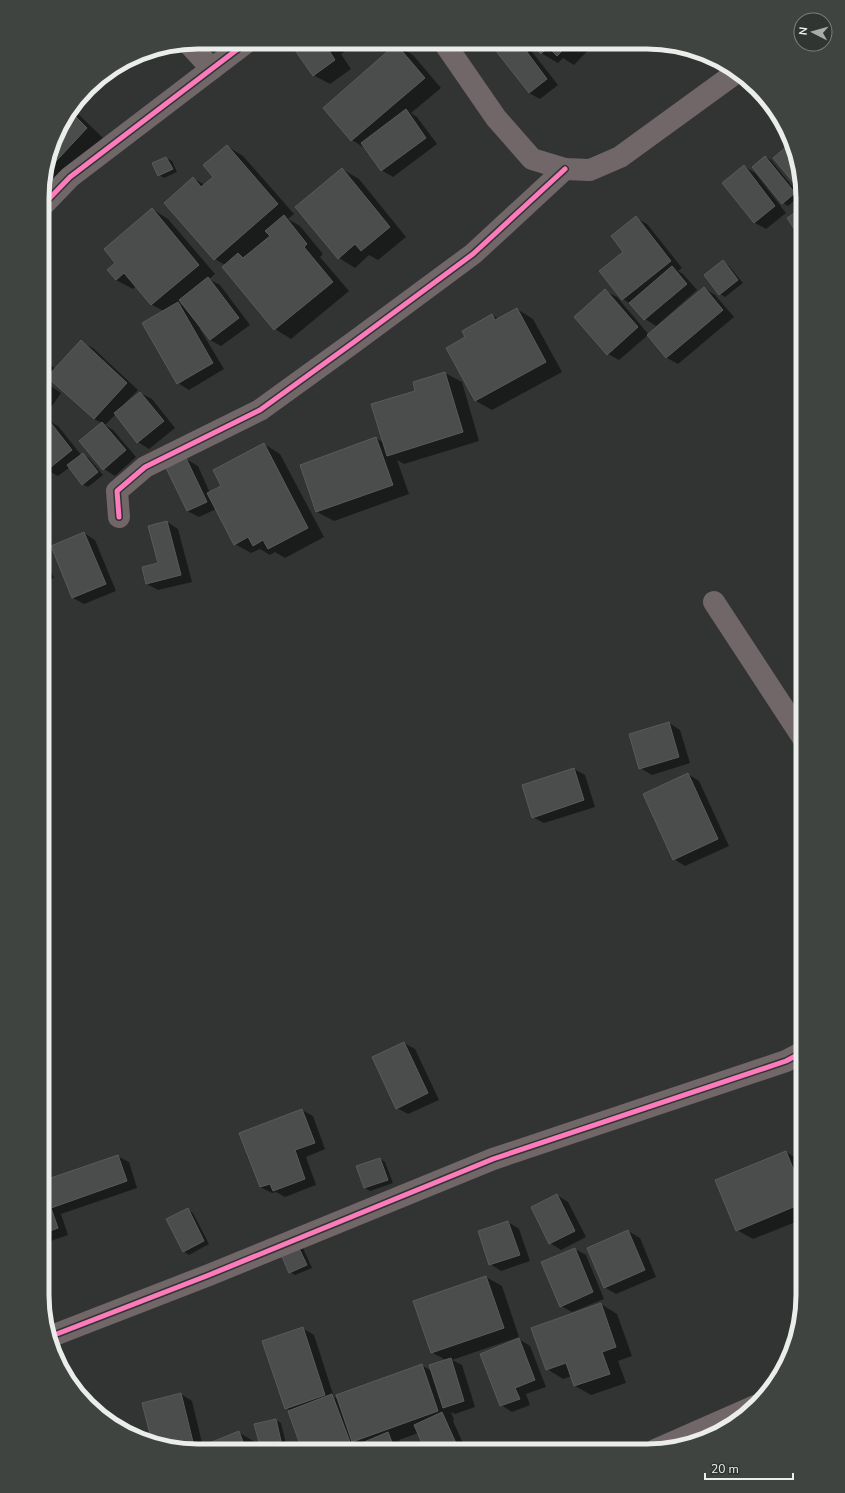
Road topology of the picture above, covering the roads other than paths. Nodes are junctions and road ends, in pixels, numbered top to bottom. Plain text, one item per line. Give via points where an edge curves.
1 (194, 49) edge
2 (238, 49) edge
3 (448, 49) edge
4 (212, 69) junction
5 (732, 76) edge
6 (565, 168) junction
7 (49, 199) edge
8 (119, 517) dead end
9 (714, 602) dead end
10 (796, 727) edge
11 (796, 1056) edge
12 (55, 1335) edge
13 (737, 1414) edge
14 (674, 1441) edge

1 - 4 street
2 - 4 street
3 - 6 street via 496,118 532,159
4 - 7 street via 70,177
5 - 6 street via 620,157 590,170
6 - 8 street via 473,254 260,410 145,467 117,491
9 - 10 street
11 - 12 street via 786,1062 493,1159
13 - 14 street

